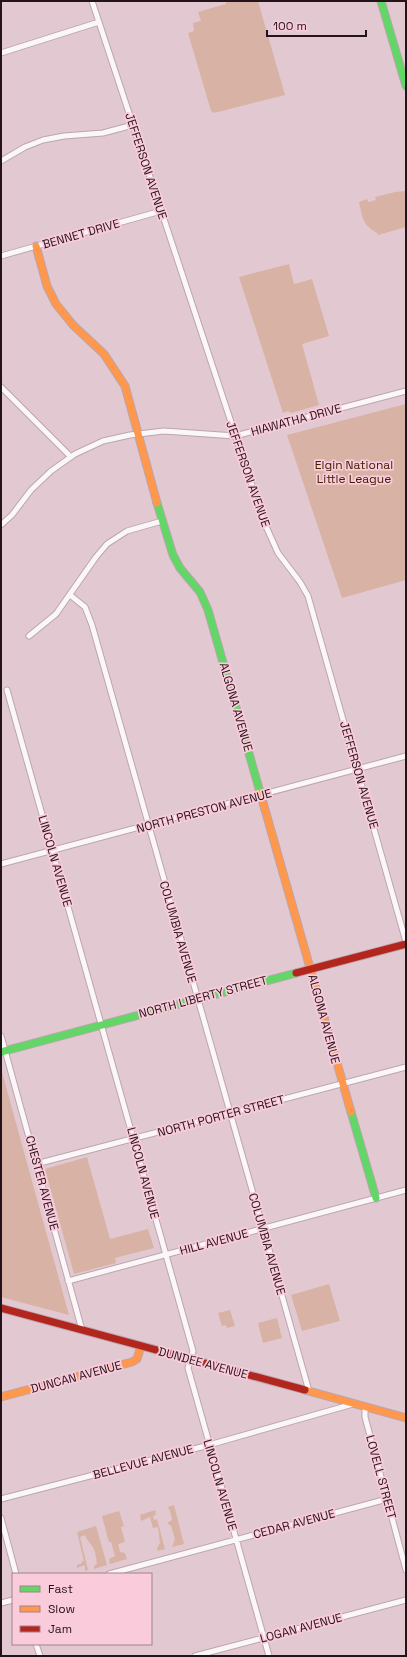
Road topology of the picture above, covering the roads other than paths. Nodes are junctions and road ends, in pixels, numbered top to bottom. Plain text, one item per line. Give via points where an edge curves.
1 (92, 1) edge
2 (382, 1) edge
3 (99, 22) junction
4 (1, 53) edge
5 (406, 86) edge
6 (133, 125) junction
7 (1, 161) edge
8 (161, 211) junction
9 (36, 246) junction
10 (1, 256) edge
11 (1, 388) edge
12 (406, 391) edge
13 (138, 434) junction
14 (235, 436) junction
15 (71, 457) junction
16 (162, 521) junction
17 (1, 524) edge
18 (70, 595) junction
19 (29, 636) dead end
20 (7, 690) dead end
21 (406, 756) edge
22 (357, 769) junction
23 (261, 795) junction
24 (148, 825) junction
25 (52, 851) junction
26 (1, 864) edge
27 (406, 943) edge
28 (310, 969) junction
29 (198, 998) junction
30 (102, 1025) junction
31 (1, 1036) edge
32 (3, 1051) edge
33 (406, 1068) edge
34 (342, 1085) junction
35 (229, 1114) junction
36 (134, 1139) junction
37 (36, 1164) junction
38 (406, 1190) edge
39 (376, 1198) junction
40 (262, 1229) junction
41 (166, 1255) junction
42 (68, 1280) junction
43 (1, 1308) edge
44 (82, 1330) junction
45 (141, 1346) junction
46 (191, 1360) junction
47 (309, 1391) junction
48 (1, 1397) edge
49 (354, 1404) junction
50 (365, 1407) junction
51 (406, 1418) edge
52 (209, 1445) junction
53 (1, 1499) edge
54 (387, 1499) junction
55 (1, 1518) edge
56 (236, 1540) junction
57 (406, 1570) edge
58 (16, 1573) edge
59 (113, 1573) edge
60 (12, 1600) edge
61 (406, 1600) edge
62 (1, 1603) edge
63 (264, 1638) junction
64 (36, 1645) edge
65 (40, 1656) edge
66 (195, 1656) edge
67 (269, 1656) edge

1 - 3 street, JEFFERSON AVENUE
2 - 5 street
3 - 4 street
3 - 6 street, JEFFERSON AVENUE
6 - 7 street via 103,133 43,140
6 - 8 street, JEFFERSON AVENUE
8 - 9 street, BENNET DRIVE
8 - 14 street, JEFFERSON AVENUE
9 - 10 street, BENNET DRIVE
9 - 13 street, ALGONA AVENUE via 47,286 56,304 73,325 103,352 122,382
11 - 15 street
12 - 14 street, HIAWATHA DRIVE
13 - 14 street, HIAWATHA DRIVE via 174,431
13 - 15 street, HIAWATHA DRIVE via 103,441
13 - 16 street, ALGONA AVENUE
14 - 22 street, JEFFERSON AVENUE via 273,544 308,596
15 - 17 street, HIAWATHA DRIVE via 42,479 12,515
16 - 18 street via 127,531 110,541 96,556
16 - 23 street, ALGONA AVENUE via 174,558 200,592 208,610
18 - 19 street via 54,617
18 - 24 street, COLUMBIA AVENUE via 85,607 91,623
20 - 25 street, LINCOLN AVENUE
21 - 22 street, NORTH PRESTON AVENUE
22 - 23 street, NORTH PRESTON AVENUE
22 - 27 street, JEFFERSON AVENUE
23 - 24 street, NORTH PRESTON AVENUE
23 - 28 street, ALGONA AVENUE
24 - 25 street, NORTH PRESTON AVENUE
24 - 29 street, COLUMBIA AVENUE
25 - 26 street, NORTH PRESTON AVENUE
25 - 30 street, LINCOLN AVENUE
27 - 28 street, NORTH LIBERTY STREET
28 - 29 street, NORTH LIBERTY STREET
28 - 34 street, ALGONA AVENUE
29 - 30 street, NORTH LIBERTY STREET
29 - 35 street, COLUMBIA AVENUE
30 - 32 street, NORTH LIBERTY STREET
30 - 36 street, LINCOLN AVENUE
31 - 32 street, CHESTER AVENUE
32 - 37 street, CHESTER AVENUE
33 - 34 street, NORTH PORTER STREET
34 - 35 street, NORTH PORTER STREET
34 - 39 street, ALGONA AVENUE
35 - 36 street, NORTH PORTER STREET
35 - 40 street, COLUMBIA AVENUE
36 - 37 street, NORTH PORTER STREET
36 - 41 street, LINCOLN AVENUE
37 - 42 street, CHESTER AVENUE
38 - 39 street, HILL AVENUE
39 - 40 street, HILL AVENUE
40 - 41 street, HILL AVENUE
40 - 47 street, COLUMBIA AVENUE
41 - 42 street, HILL AVENUE
41 - 46 street, LINCOLN AVENUE via 193,1351
42 - 44 street, CHESTER AVENUE
43 - 44 street, DUNDEE AVENUE
44 - 45 street, DUNDEE AVENUE
45 - 46 street, DUNDEE AVENUE
45 - 48 street, DUNCAN AVENUE via 137,1359 132,1362
46 - 47 street, DUNDEE AVENUE
46 - 52 street, LINCOLN AVENUE via 188,1368
47 - 49 street, DUNDEE AVENUE
49 - 50 street, DUNDEE AVENUE
49 - 52 street, BELLEVUE AVENUE
50 - 51 street, DUNDEE AVENUE
50 - 54 street, LOVELL STREET via 365,1417
52 - 53 street, BELLEVUE AVENUE
52 - 56 street, LINCOLN AVENUE
54 - 56 street, CEDAR AVENUE
54 - 57 street, LOVELL STREET
55 - 58 street
56 - 59 street, CEDAR AVENUE
56 - 63 street, LINCOLN AVENUE
60 - 62 street
61 - 63 street, LOGAN AVENUE
63 - 66 street, LOGAN AVENUE
63 - 67 street, LINCOLN AVENUE
64 - 65 street

